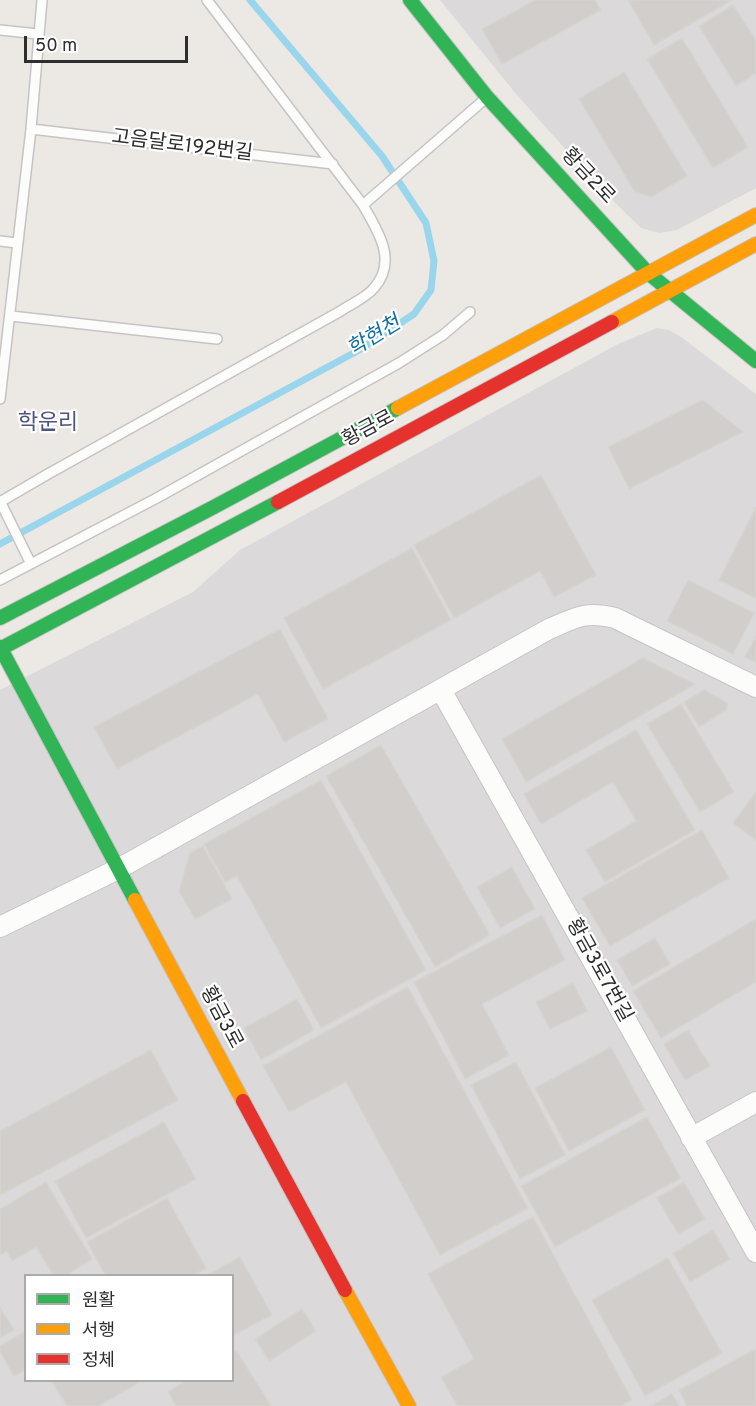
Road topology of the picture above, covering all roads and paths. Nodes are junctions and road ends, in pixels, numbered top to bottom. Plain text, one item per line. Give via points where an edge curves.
1 (42, 0) edge
2 (207, 0) edge
3 (410, 0) edge
4 (0, 30) edge
5 (38, 34) junction
6 (487, 97) junction
7 (31, 129) junction
8 (333, 165) junction
9 (363, 205) junction
10 (756, 215) edge
11 (0, 241) edge
12 (17, 243) junction
13 (756, 244) edge
14 (647, 272) junction
15 (669, 290) junction
16 (470, 312) dead end
17 (11, 316) junction
18 (217, 339) dead end
19 (756, 361) edge
20 (0, 399) edge
21 (0, 502) edge
22 (31, 564) junction
23 (0, 580) edge
24 (0, 618) edge
25 (0, 648) edge
26 (756, 687) edge
27 (441, 690) junction
28 (118, 869) junction
29 (0, 927) edge
30 (756, 1102) edge
31 (691, 1137) junction
32 (756, 1252) edge
33 (408, 1406) edge

1 - 5 lane
2 - 8 lane
3 - 6 street, 황금2로
4 - 5 lane
5 - 7 lane
6 - 9 lane
6 - 14 street, 황금2로
7 - 8 lane, 고음달로192번길
7 - 12 lane
8 - 9 lane
9 - 21 lane via 387,255 374,289
10 - 14 street, 황금로
11 - 12 lane
12 - 17 lane
13 - 15 street, 황금로
14 - 15 street, 황금2로
14 - 24 street, 황금로
15 - 19 street, 황금2로
15 - 25 street, 황금로
16 - 22 lane via 399,363
17 - 18 lane
17 - 20 lane
21 - 22 lane
22 - 23 lane
25 - 28 street, 황금3로
26 - 27 street via 615,618 595,614 576,617 549,629
27 - 28 street
27 - 31 street, 황금3로7번길
28 - 29 street
28 - 33 street, 황금3로
30 - 31 street
31 - 32 street, 황금3로7번길

